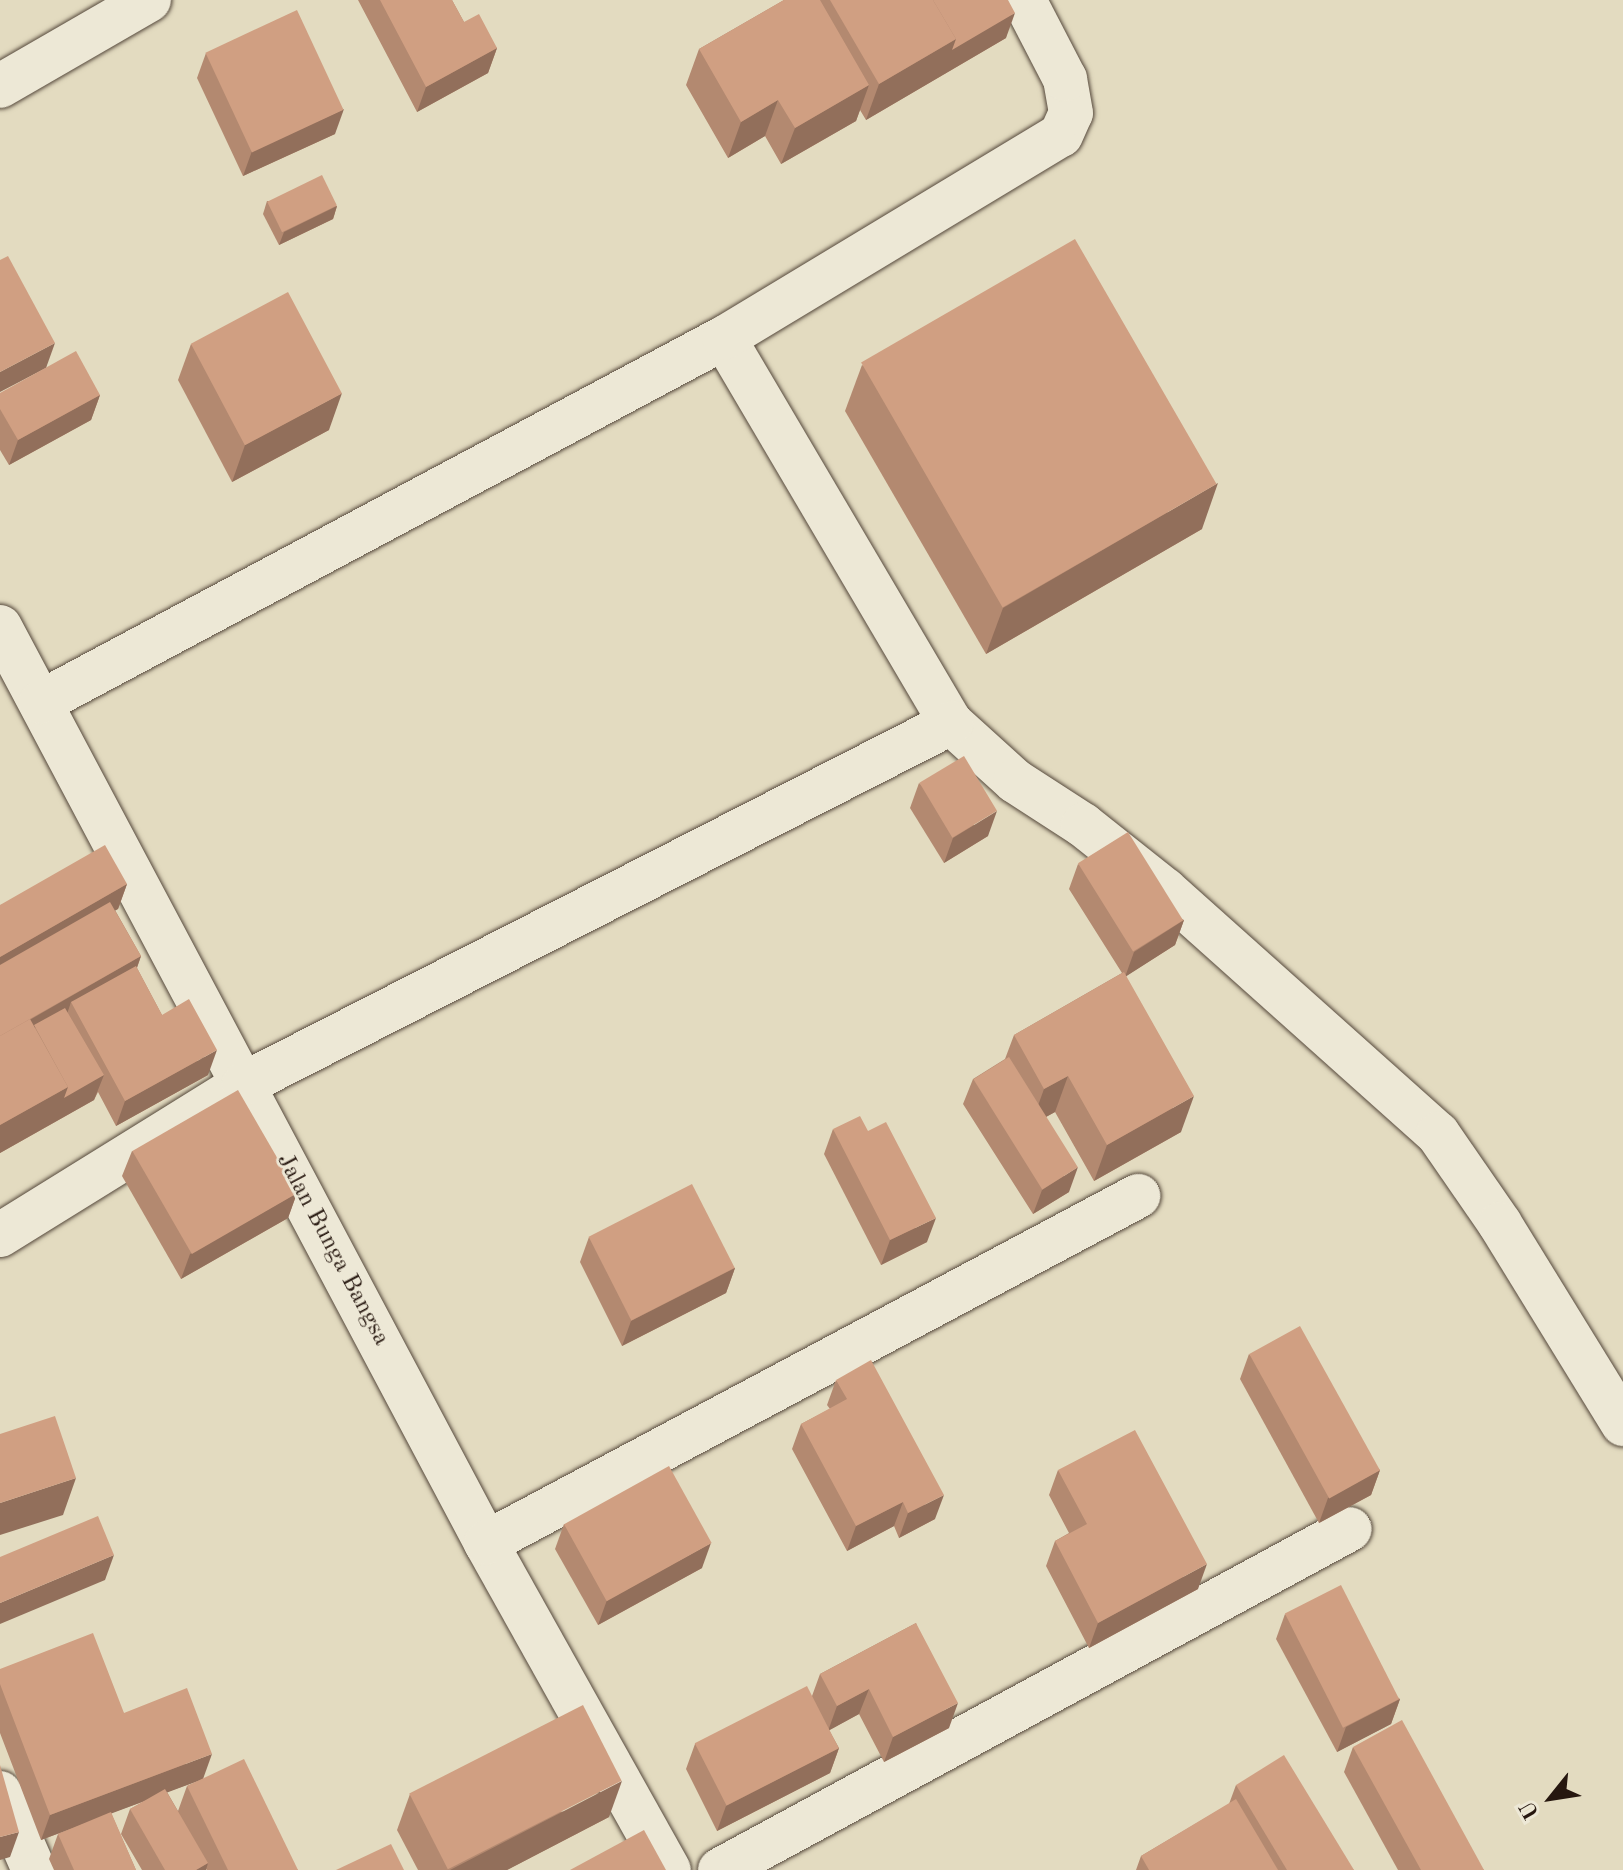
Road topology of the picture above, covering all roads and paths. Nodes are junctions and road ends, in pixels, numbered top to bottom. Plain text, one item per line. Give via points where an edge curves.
1 (149, 0) edge
2 (1024, 0) edge
3 (0, 86) edge
4 (724, 338) junction
5 (0, 627) edge
6 (41, 702) junction
7 (951, 723) junction
8 (244, 1084) junction
9 (1138, 1196) dead end
10 (0, 1235) edge
11 (1623, 1424) edge
12 (1350, 1529) dead end
13 (486, 1543) junction
14 (0, 1793) edge
15 (644, 1851) edge
16 (34, 1870) edge
17 (720, 1870) edge

1 - 3 street
2 - 4 street via 1065,79 1071,113 1061,135
4 - 6 street
4 - 7 street
5 - 6 street, Jalan Bunga Bangsa
6 - 8 street, Jalan Bunga Bangsa
7 - 8 street
7 - 11 street via 1015,781 1083,825 1165,890 1438,1134
8 - 10 street
8 - 13 street, Jalan Bunga Bangsa
9 - 13 street
12 - 17 street
13 - 15 street, Jalan Bunga Bangsa
14 - 16 street

